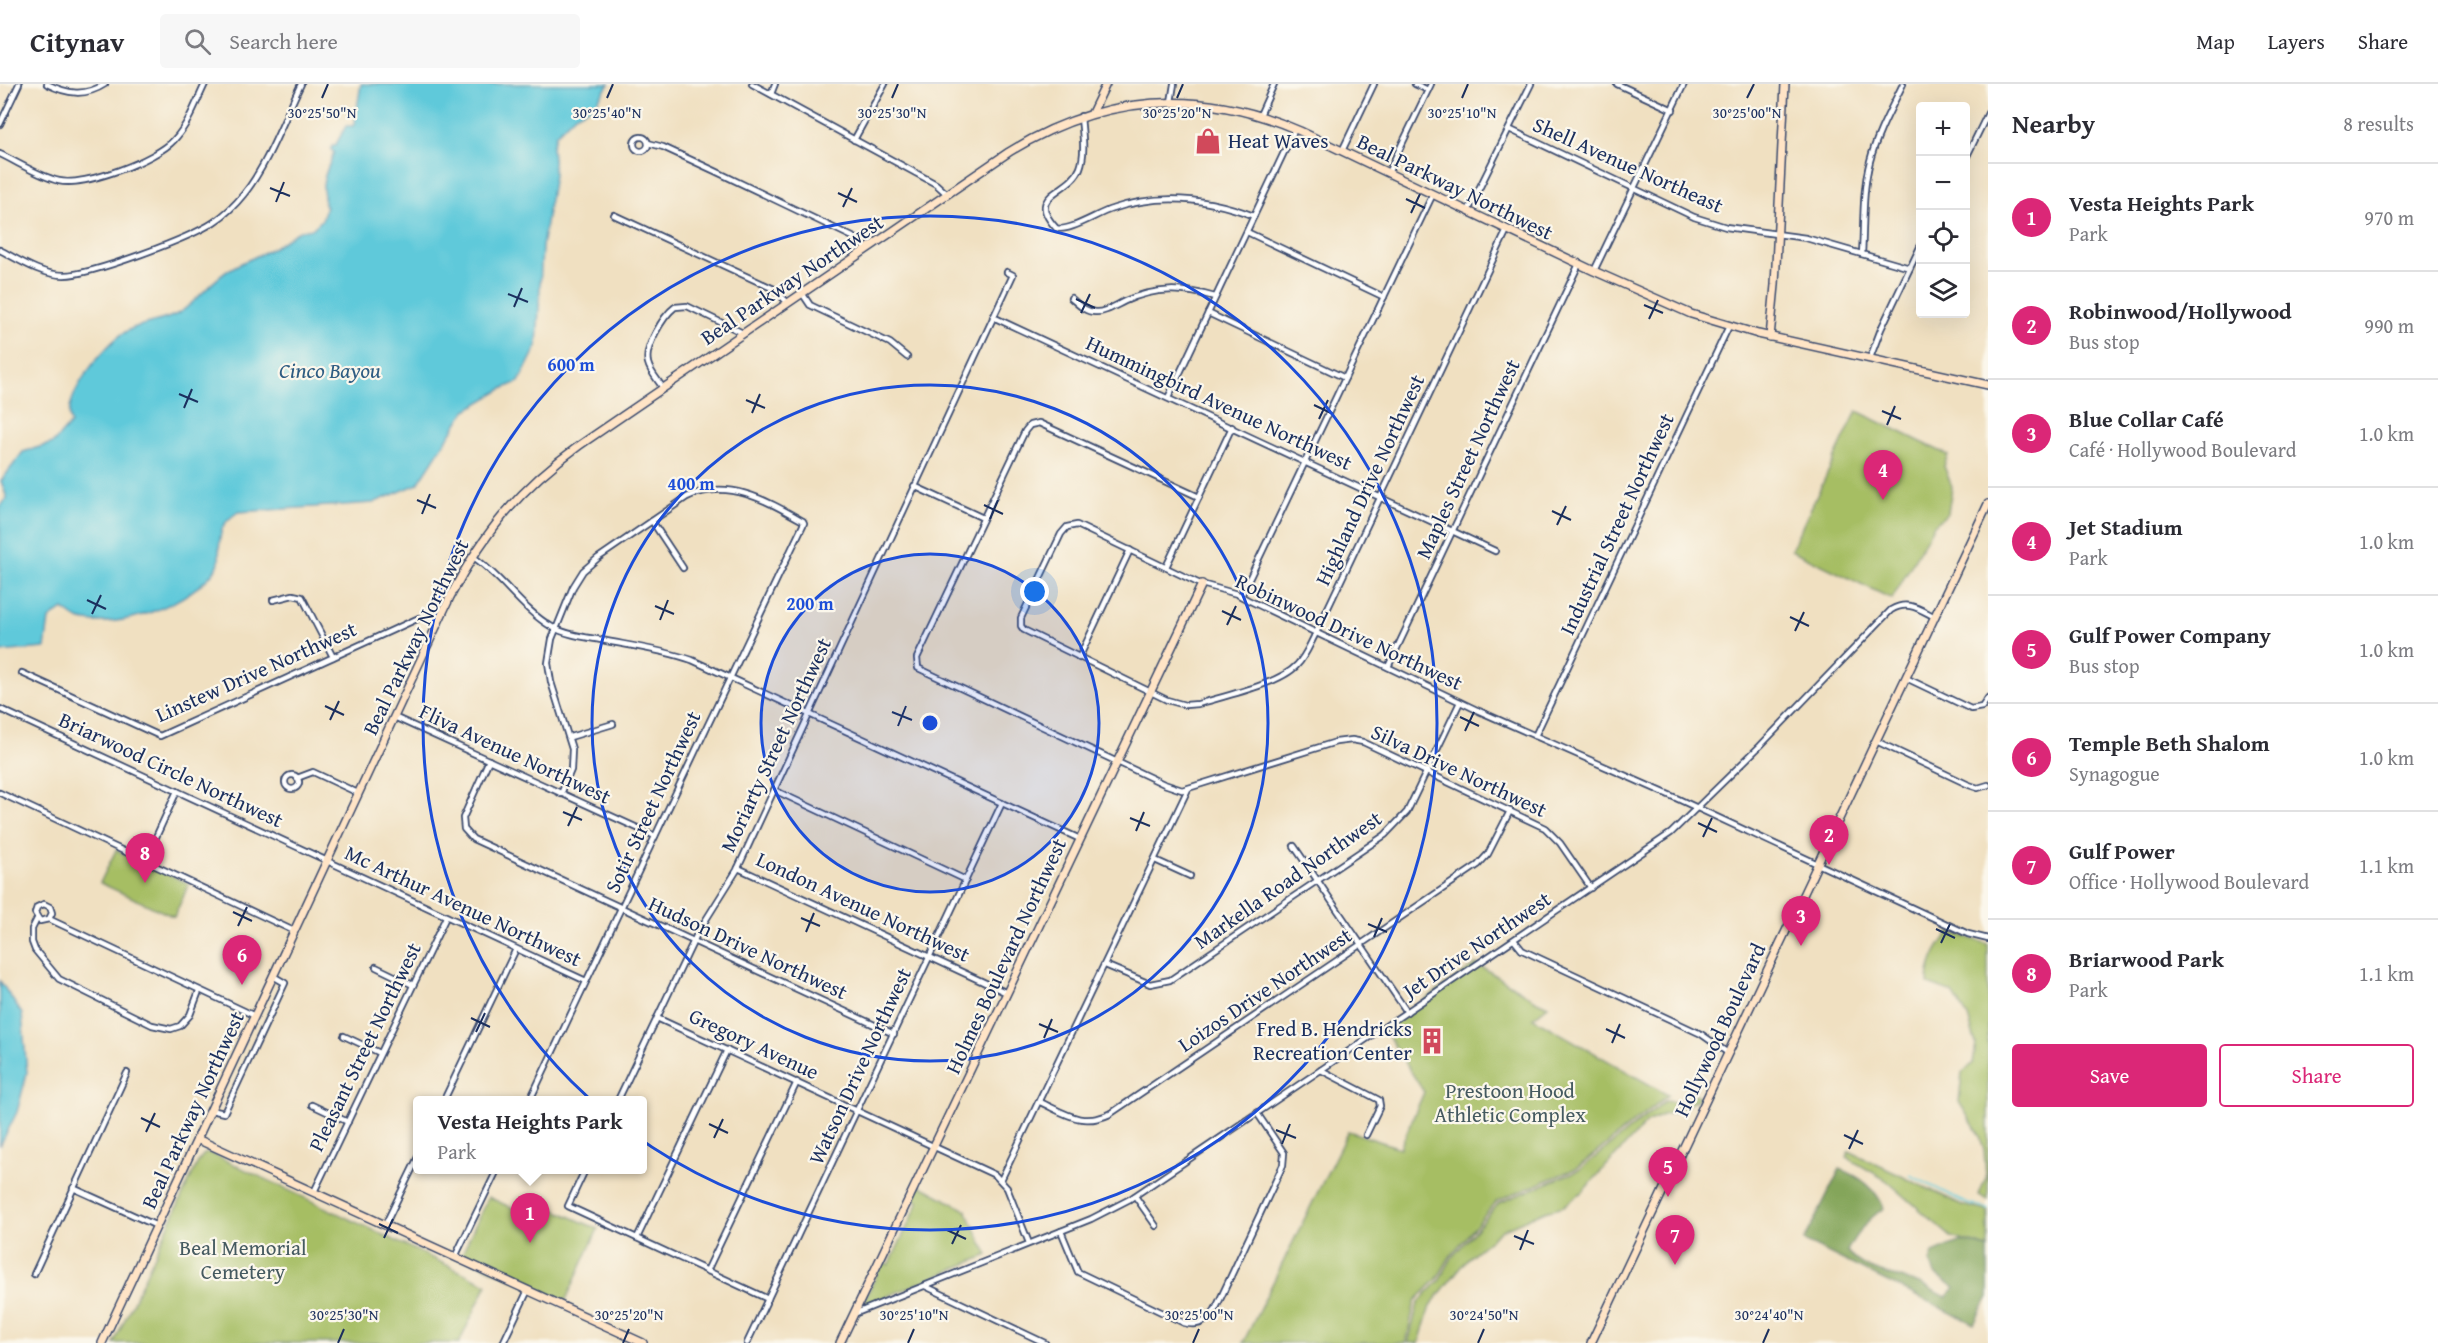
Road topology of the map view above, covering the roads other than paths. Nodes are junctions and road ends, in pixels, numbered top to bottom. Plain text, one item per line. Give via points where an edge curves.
1 (19, 84) edge
2 (48, 84) edge
3 (105, 84) edge
4 (205, 84) edge
5 (301, 84) edge
6 (752, 84) edge
7 (776, 84) edge
8 (885, 84) edge
9 (1106, 84) edge
10 (1174, 84) edge
11 (1274, 84) edge
12 (1374, 84) edge
13 (1415, 84) edge
14 (1431, 84) edge
15 (1531, 84) edge
16 (1617, 84) edge
17 (1684, 84) edge
18 (1785, 84) edge
19 (1903, 84) edge
20 (1428, 90) junction
21 (771, 94) junction
22 (1171, 102) junction
23 (1673, 110) junction
24 (1092, 113) junction
25 (1988, 113) edge
26 (1260, 116) junction
27 (1081, 117) junction
28 (0, 124) edge
29 (1295, 129) junction
30 (1509, 129) junction
31 (855, 140) junction
32 (648, 143) dead end
33 (1342, 151) junction
34 (0, 154) edge
35 (1966, 156) edge
36 (1388, 173) junction
37 (1634, 189) junction
38 (947, 194) junction
39 (1433, 194) junction
40 (1468, 211) junction
41 (614, 215) dead end
42 (1254, 216) junction
43 (1507, 230) junction
44 (1246, 232) junction
45 (1778, 234) junction
46 (866, 249) junction
47 (0, 250) edge
48 (1862, 254) junction
49 (1916, 255) edge
50 (1579, 264) junction
51 (1910, 268) junction
52 (1594, 271) junction
53 (1007, 272) dead end
54 (802, 293) junction
55 (1215, 297) junction
56 (1384, 297) junction
57 (1071, 298) dead end
58 (788, 303) junction
59 (1208, 313) junction
60 (993, 317) junction
61 (1729, 326) junction
62 (743, 333) junction
63 (1770, 337) junction
64 (907, 357) dead end
65 (1870, 358) junction
66 (1345, 378) junction
67 (1988, 385) edge
68 (663, 388) junction
69 (1168, 398) junction
70 (1232, 428) junction
71 (1306, 461) junction
72 (914, 486) junction
73 (1380, 496) junction
74 (1199, 497) junction
75 (1988, 504) edge
76 (983, 518) junction
77 (1985, 519) edge
78 (651, 521) junction
79 (1453, 531) junction
80 (1130, 550) junction
81 (1495, 551) dead end
82 (472, 556) junction
83 (1166, 567) junction
84 (683, 568) dead end
85 (1202, 584) junction
86 (1241, 596) junction
87 (273, 600) dead end
88 (1935, 616) junction
89 (441, 617) junction
90 (556, 629) junction
91 (1316, 633) junction
92 (333, 657) junction
93 (1079, 658) junction
94 (1388, 667) junction
95 (22, 673) dead end
96 (731, 677) junction
97 (1906, 678) junction
98 (1150, 692) junction
99 (1988, 698) edge
100 (1460, 702) junction
101 (0, 709) edge
102 (809, 713) junction
103 (394, 717) junction
104 (613, 724) dead end
105 (1535, 736) junction
106 (570, 737) junction
107 (1876, 741) junction
108 (489, 760) junction
109 (1117, 762) junction
110 (1426, 771) junction
111 (297, 778) dead end
112 (1987, 786) edge
113 (1188, 789) junction
114 (774, 790) junction
115 (177, 791) junction
116 (0, 793) edge
117 (358, 793) junction
118 (561, 794) junction
119 (1002, 803) junction
120 (1698, 808) junction
121 (1510, 811) junction
122 (655, 836) junction
123 (1080, 839) junction
124 (1294, 846) dead end
125 (1155, 860) junction
126 (145, 861) junction
127 (327, 861) junction
128 (1817, 864) junction
129 (738, 868) junction
130 (1190, 876) dead end
131 (966, 880) junction
132 (1318, 881) junction
133 (1591, 888) junction
134 (621, 907) junction
135 (446, 916) junction
136 (37, 919) junction
137 (50, 919) junction
138 (294, 930) junction
139 (1988, 939) edge
140 (1514, 940) junction
141 (694, 941) junction
142 (1361, 945) junction
143 (516, 949) junction
144 (930, 957) junction
145 (1105, 965) junction
146 (376, 967) dead end
147 (273, 976) junction
148 (586, 981) junction
149 (413, 985) junction
150 (199, 991) junction
151 (1007, 993) junction
152 (1407, 1012) junction
153 (255, 1016) junction
154 (657, 1018) junction
155 (176, 1028) junction
156 (894, 1034) junction
157 (178, 1036) dead end
158 (344, 1036) dead end
159 (727, 1050) junction
160 (380, 1053) junction
161 (1728, 1053) junction
162 (1321, 1070) junction
163 (127, 1073) dead end
164 (797, 1082) junction
165 (446, 1096) edge
166 (532, 1096) edge
167 (620, 1096) edge
168 (1040, 1102) junction
169 (312, 1105) dead end
170 (211, 1110) junction
171 (858, 1110) junction
172 (1257, 1113) junction
173 (348, 1122) junction
174 (1366, 1135) dead end
175 (197, 1139) junction
176 (934, 1146) junction
177 (413, 1165) edge
178 (495, 1174) edge
179 (583, 1174) edge
180 (1001, 1180) junction
181 (73, 1188) junction
182 (314, 1192) junction
183 (1135, 1196) junction
184 (385, 1225) junction
185 (157, 1226) junction
186 (1156, 1226) dead end
187 (1061, 1231) junction
188 (637, 1238) junction
189 (1029, 1243) junction
190 (455, 1257) junction
191 (707, 1271) junction
192 (34, 1274) dead end
193 (925, 1286) junction
194 (528, 1290) junction
195 (768, 1299) junction
196 (854, 1314) junction
197 (102, 1343) edge
198 (503, 1343) edge
199 (643, 1343) edge
200 (747, 1343) edge
201 (840, 1343) edge
202 (1046, 1343) edge
203 (1591, 1343) edge

1 - 28 street
2 - 3 street via 64,92 79,93
4 - 34 street via 173,142 127,166 78,182 63,182
5 - 47 street via 251,185 229,211 203,228 76,274 50,273
6 - 21 street
7 - 21 street
8 - 31 street
9 - 24 main road
10 - 22 street
11 - 26 street
12 - 33 street
13 - 20 street
14 - 20 street
15 - 30 street
16 - 23 street
17 - 23 street
18 - 45 main road
19 - 48 street via 1869,163
20 - 36 street
21 - 31 street
22 - 24 main road, Beal Parkway Northwest
22 - 26 main road, Beal Parkway Northwest via 1215,105
23 - 37 street
24 - 27 main road, Beal Parkway Northwest
25 - 35 street
26 - 29 main road, Beal Parkway Northwest
27 - 38 main road, Beal Parkway Northwest via 1028,140
27 - 42 street via 1083,150 1079,170 1050,196 1045,207 1048,220 1058,230 1122,206 1167,199 1208,202
29 - 33 main road, Beal Parkway Northwest
29 - 42 street
30 - 37 street, Shell Avenue Northeast
30 - 40 street
31 - 38 street via 936,184
32 - 46 street via 859,240
33 - 36 main road, Beal Parkway Northwest
36 - 39 main road, Beal Parkway Northwest
37 - 45 street, Shell Avenue Northeast via 1711,223
37 - 52 street
38 - 46 main road, Beal Parkway Northwest
39 - 40 main road, Beal Parkway Northwest
39 - 56 street
40 - 43 main road, Beal Parkway Northwest
41 - 58 street via 774,289
42 - 44 street
43 - 50 main road, Beal Parkway Northwest
43 - 73 street, Highland Drive Northwest
44 - 55 street
44 - 56 street
45 - 48 street, Shell Avenue Northeast
45 - 63 main road
46 - 54 main road, Beal Parkway Northwest
48 - 51 street, Shell Avenue Northeast
49 - 51 street
50 - 52 main road, Beal Parkway Northwest
50 - 79 street, Maples Street Northwest
51 - 65 street
52 - 61 main road, Beal Parkway Northwest via 1657,300
53 - 60 street, Moriarty Street Northwest via 1013,275
54 - 58 main road, Beal Parkway Northwest
54 - 64 street via 810,305 890,343
55 - 57 street via 1188,290 1158,290 1092,313
55 - 59 street
56 - 66 street
58 - 62 main road, Beal Parkway Northwest
59 - 66 street
59 - 69 street
60 - 69 street, Hummingbird Avenue Northwest
60 - 72 street, Moriarty Street Northwest
61 - 63 main road, Beal Parkway Northwest
61 - 105 street, Industrial Street Northwest
62 - 68 main road, Beal Parkway Northwest
62 - 68 street via 687,306 675,308 661,323 647,357
63 - 65 main road, Beal Parkway Northwest
65 - 67 main road, Beal Parkway Northwest
66 - 71 street
68 - 82 main road, Beal Parkway Northwest via 572,450 534,482 497,520
69 - 70 street, Hummingbird Avenue Northwest
70 - 71 street, Hummingbird Avenue Northwest
70 - 74 street
71 - 73 street, Hummingbird Avenue Northwest
71 - 86 street
72 - 76 street
72 - 102 street, Moriarty Street Northwest
73 - 79 street, Hummingbird Avenue Northwest
73 - 91 street, Highland Drive Northwest
74 - 76 street via 1036,423 1025,431
74 - 83 street
75 - 77 main road, Hollywood Boulevard
76 - 109 street via 917,658 918,668
77 - 88 main road, Hollywood Boulevard
78 - 84 street
78 - 90 street via 583,571
78 - 96 street, Sotir Street Northwest via 687,497 720,488 747,494 804,523
79 - 81 street, Hummingbird Avenue Northwest
79 - 94 street, Maples Street Northwest
80 - 83 street, Robinwood Drive Northwest
80 - 93 street
80 - 93 street, Robinwood Drive Northwest via 1077,525 1067,526 1021,618 1027,633
82 - 89 main road, Beal Parkway Northwest
82 - 90 street via 527,608
83 - 85 street, Robinwood Drive Northwest
85 - 86 street, Robinwood Drive Northwest
85 - 98 main road, Holmes Boulevard Northwest
86 - 91 street, Robinwood Drive Northwest
87 - 92 street via 302,597
88 - 97 main road, Hollywood Boulevard
88 - 120 street, Jet Drive Northwest via 1908,604 1891,610
89 - 92 street, Linstew Drive Northwest via 419,618
89 - 103 main road, Beal Parkway Northwest
90 - 96 street via 680,656
90 - 106 street via 549,672
91 - 94 street, Robinwood Drive Northwest
91 - 98 street, Highland Drive Northwest via 1297,666 1277,680 1190,705
92 - 95 street, Linstew Drive Northwest via 158,736
93 - 98 street, Robinwood Drive Northwest
94 - 100 street, Robinwood Drive Northwest
96 - 102 street
96 - 122 street, Sotir Street Northwest
97 - 99 street via 1971,709 1982,707
97 - 107 main road, Hollywood Boulevard
98 - 109 main road, Holmes Boulevard Northwest
100 - 105 street, Robinwood Drive Northwest
100 - 110 street, Markella Road Northwest
101 - 115 street, Briarwood Circle Northwest
102 - 114 street, Moriarty Street Northwest
102 - 119 street
103 - 108 street, Fliva Avenue Northwest
103 - 117 main road, Beal Parkway Northwest
104 - 106 street
105 - 120 street, Robinwood Drive Northwest
106 - 118 street via 572,763
107 - 112 street via 1969,786
107 - 128 main road, Hollywood Boulevard
108 - 118 street, Fliva Avenue Northwest
108 - 134 street, Hudson Drive Northwest via 463,818 468,835
109 - 113 street via 1164,784
109 - 123 main road, Holmes Boulevard Northwest
110 - 113 street, Silva Drive Northwest via 1363,742 1343,741
110 - 121 street, Silva Drive Northwest
110 - 132 street, Markella Road Northwest via 1407,812 1391,830
111 - 117 street via 313,772
113 - 125 street
114 - 129 street, Moriarty Street Northwest
114 - 131 street
115 - 126 street
115 - 127 street, Briarwood Circle Northwest
116 - 126 street
117 - 127 main road, Beal Parkway Northwest
118 - 122 street, Fliva Avenue Northwest
119 - 123 street
119 - 131 street, Watson Drive Northwest
120 - 128 street, Robinwood Drive Northwest
120 - 133 street, Jet Drive Northwest via 1665,838
121 - 133 street, Silva Drive Northwest via 1550,832
121 - 142 street, Loizos Drive Northwest via 1478,865
122 - 134 street, Sotir Street Northwest
123 - 151 main road, Holmes Boulevard Northwest
124 - 132 street
125 - 130 street
125 - 145 street
126 - 138 street
127 - 135 street, Mc Arthur Avenue Northwest
127 - 138 main road, Beal Parkway Northwest
128 - 139 street, Robinwood Drive Northwest via 1968,934
128 - 161 main road, Hollywood Boulevard
129 - 141 street, Moriarty Street Northwest
129 - 144 street, London Avenue Northwest
131 - 144 street, Watson Drive Northwest
132 - 142 street
132 - 145 street, Markella Road Northwest via 1170,980 1150,984
133 - 140 street, Jet Drive Northwest
134 - 141 street, Hudson Drive Northwest
134 - 148 street, Sotir Street Northwest
135 - 143 street, Mc Arthur Avenue Northwest
135 - 149 street, Pleasant Street Northwest
136 - 137 street
136 - 137 street via 36,909 44,904 52,910
136 - 155 street via 32,942 58,979 152,1025
137 - 150 street
138 - 147 main road, Beal Parkway Northwest
140 - 152 street, Jet Drive Northwest
140 - 161 street via 1522,950 1701,1034
141 - 154 street, Moriarty Street Northwest
141 - 156 street, Hudson Drive Northwest
142 - 152 street
142 - 168 street, Loizos Drive Northwest via 1110,1114 1092,1121 1076,1119
143 - 148 street, Mc Arthur Avenue Northwest
143 - 165 street
144 - 151 street, London Avenue Northwest
144 - 156 street, Watson Drive Northwest
145 - 168 street
146 - 149 street
147 - 153 main road, Beal Parkway Northwest
147 - 170 street via 285,983 224,1113
148 - 166 street, Sotir Street Northwest
149 - 160 street, Pleasant Street Northwest
150 - 153 street
150 - 155 street via 190,1015
151 - 176 main road, Holmes Boulevard Northwest
152 - 162 street, Jet Drive Northwest
153 - 170 main road, Beal Parkway Northwest
154 - 159 street, Gregory Avenue
154 - 167 street, Moriarty Street Northwest
155 - 157 street
156 - 171 street, Watson Drive Northwest
158 - 160 street
159 - 164 street, Gregory Avenue
159 - 188 street
160 - 173 street, Pleasant Street Northwest
161 - 203 main road, Hollywood Boulevard
162 - 172 street, Jet Drive Northwest
162 - 174 street via 1379,1100 1380,1106
163 - 181 street
164 - 171 street, Gregory Avenue
164 - 191 street
168 - 180 street
169 - 173 street
170 - 175 main road, Beal Parkway Northwest
171 - 176 street, Gregory Avenue
171 - 195 street, Watson Drive Northwest
172 - 183 street, Jet Drive Northwest
172 - 187 street via 1285,1158 1207,1320 1195,1325 1184,1323 1078,1272
173 - 182 street, Pleasant Street Northwest
175 - 182 main road
175 - 185 main road, Beal Parkway Northwest
176 - 180 street, Gregory Avenue
176 - 196 main road, Holmes Boulevard Northwest
177 - 184 street
178 - 190 street
179 - 188 street via 568,1206
180 - 189 street
181 - 185 street
181 - 192 street
182 - 184 main road
183 - 186 street
183 - 187 street, Jet Drive Northwest
184 - 190 main road
185 - 197 main road, Beal Parkway Northwest
187 - 189 street, Jet Drive Northwest
188 - 191 street
189 - 193 street, Jet Drive Northwest
190 - 194 main road
191 - 195 street
193 - 196 street, Jet Drive Northwest
193 - 202 street
194 - 198 street
194 - 199 main road
195 - 200 street, Watson Drive Northwest
196 - 201 main road, Holmes Boulevard Northwest

